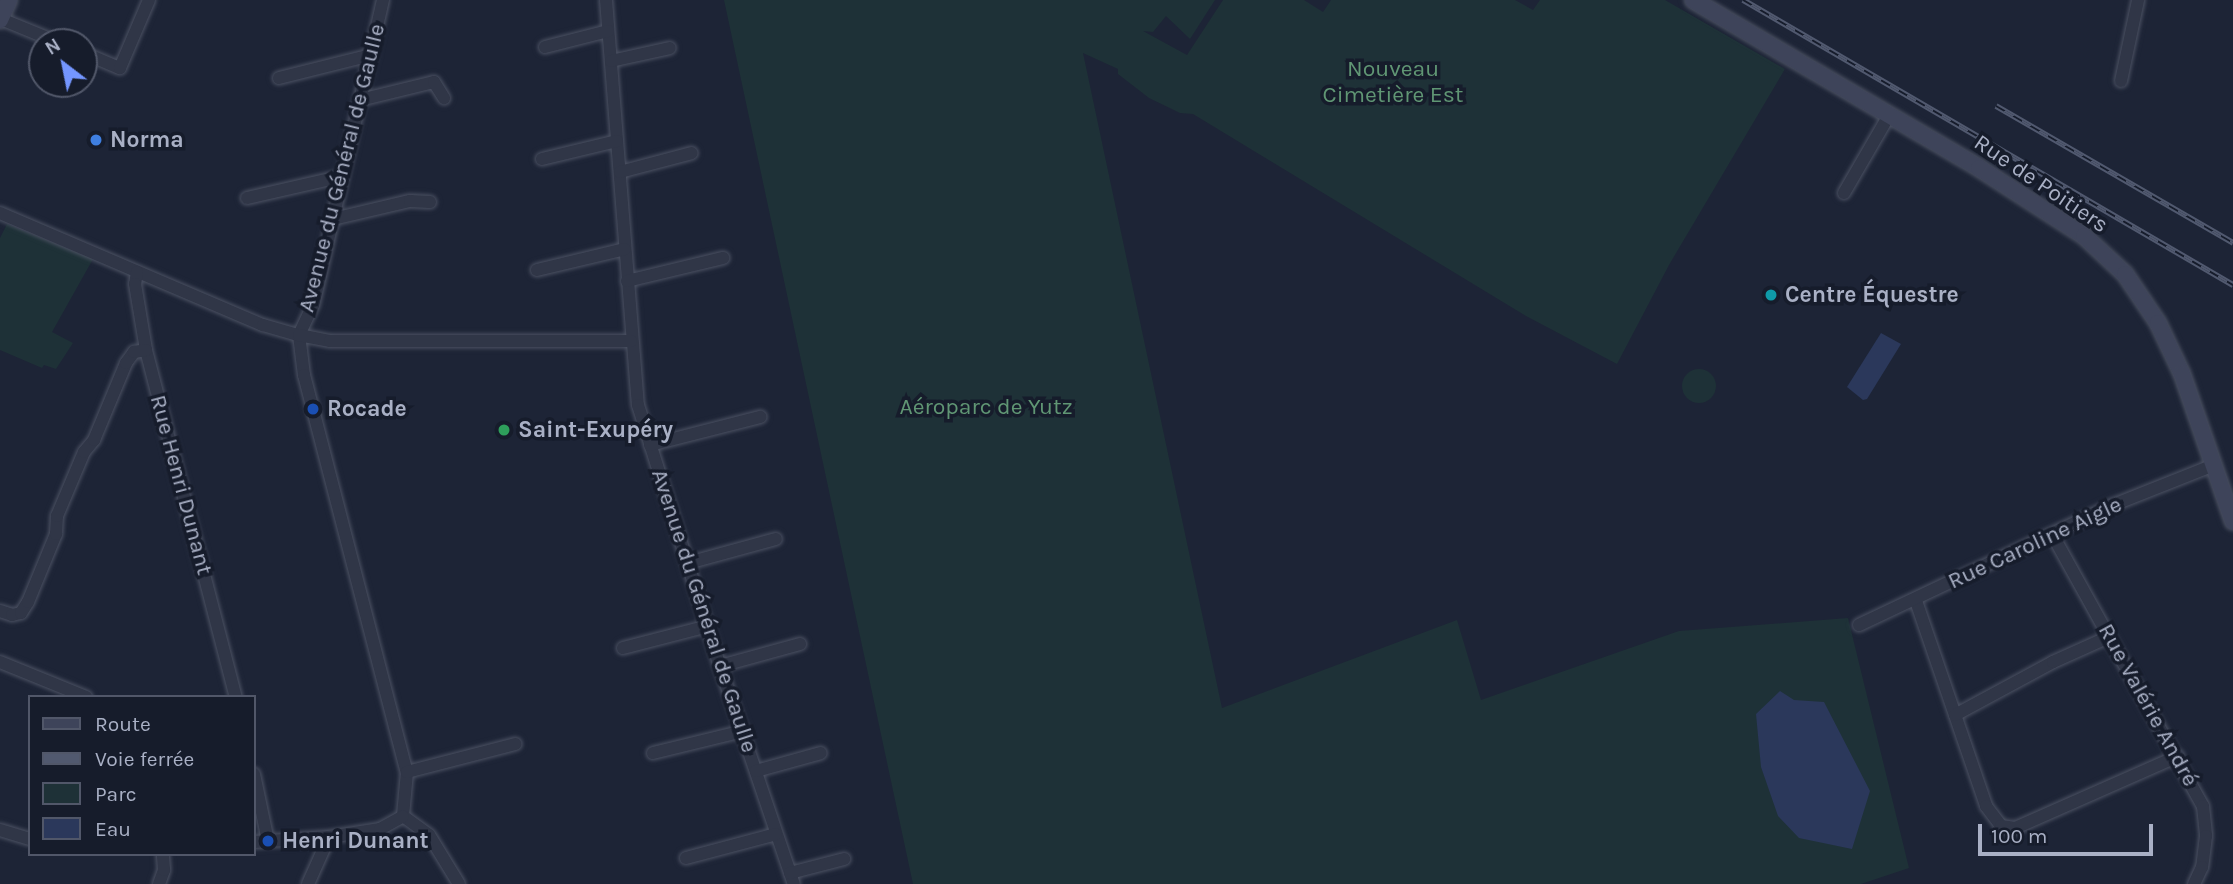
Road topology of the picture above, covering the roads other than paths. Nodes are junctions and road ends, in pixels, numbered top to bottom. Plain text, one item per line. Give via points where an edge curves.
1 (9, 0) edge
2 (149, 0) edge
3 (383, 0) edge
4 (606, 0) edge
5 (1693, 0) edge
6 (2138, 0) edge
7 (0, 20) edge
8 (28, 31) edge
9 (608, 31) junction
10 (545, 47) dead end
11 (670, 48) dead end
12 (371, 55) junction
13 (98, 59) edge
14 (611, 61) junction
15 (279, 78) dead end
16 (2121, 81) dead end
17 (444, 98) dead end
18 (360, 100) junction
19 (1888, 117) junction
20 (617, 141) junction
21 (692, 153) dead end
22 (542, 159) dead end
23 (620, 172) junction
24 (343, 176) junction
25 (1844, 193) dead end
26 (247, 198) dead end
27 (430, 202) dead end
28 (0, 213) edge
29 (333, 219) junction
30 (625, 249) junction
31 (723, 258) dead end
32 (537, 270) dead end
33 (137, 272) junction
34 (627, 281) junction
35 (299, 335) junction
36 (631, 341) junction
37 (146, 350) junction
38 (760, 417) dead end
39 (650, 446) junction
40 (2214, 465) junction
41 (2233, 521) edge
42 (2052, 534) junction
43 (776, 539) dead end
44 (688, 563) junction
45 (1916, 601) junction
46 (0, 611) edge
47 (1859, 625) dead end
48 (708, 626) junction
49 (2109, 637) junction
50 (800, 645) dead end
51 (624, 648) dead end
52 (0, 662) edge
53 (720, 666) junction
54 (81, 695) edge
55 (235, 695) edge
56 (1955, 715) junction
57 (743, 731) junction
58 (515, 744) dead end
59 (653, 753) dead end
60 (821, 753) dead end
61 (2178, 756) junction
62 (756, 771) junction
63 (407, 772) junction
64 (256, 784) edge
65 (403, 816) junction
66 (0, 830) edge
67 (776, 834) junction
68 (329, 837) junction
69 (28, 838) edge
70 (268, 841) junction
71 (256, 842) edge
72 (163, 856) edge
73 (686, 858) dead end
74 (844, 859) dead end
75 (792, 879) edge
76 (159, 884) edge
77 (308, 884) edge
78 (459, 884) edge
79 (2194, 884) edge

1 - 7 street
2 - 13 street via 120,68
3 - 12 street, Avenue du Général de Gaulle
4 - 9 street, Avenue du Général de Gaulle
5 - 19 street, Rue de Poitiers
6 - 16 street
7 - 8 street
9 - 10 street
9 - 14 street, Avenue du Général de Gaulle
11 - 14 street
12 - 15 street
12 - 18 street, Avenue du Général de Gaulle
14 - 20 street, Avenue du Général de Gaulle
17 - 18 street via 434,82
18 - 24 street, Avenue du Général de Gaulle
19 - 25 street
19 - 40 street, Rue de Poitiers via 1979,167 2084,236 2125,274 2158,323 2182,374
20 - 22 street
20 - 23 street, Avenue du Général de Gaulle
21 - 23 street
23 - 30 street, Avenue du Général de Gaulle
24 - 26 street
24 - 29 street, Avenue du Général de Gaulle
27 - 29 street via 410,201
28 - 33 street
29 - 35 street, Avenue du Général de Gaulle via 313,305
30 - 32 street
30 - 34 street, Avenue du Général de Gaulle
31 - 34 street
33 - 35 street, Avenue du Général de Gaulle via 263,325
33 - 37 street, Rue Henri Dunant
34 - 36 street, Avenue du Général de Gaulle
35 - 36 street via 330,341
35 - 63 street, Avenue du Général de Gaulle via 304,375
36 - 39 street, Avenue du Général de Gaulle via 638,405
37 - 46 street via 134,352 126,363 94,440 84,452 28,603 21,613
37 - 55 street, Rue Henri Dunant
38 - 39 street
39 - 44 street, Avenue du Général de Gaulle
40 - 41 street, Rue de Poitiers
40 - 42 street, Rue Caroline Aigle
42 - 45 street, Rue Caroline Aigle
42 - 49 street, Rue Valérie André
43 - 44 street
44 - 48 street, Avenue du Général de Gaulle
45 - 47 street, Rue Caroline Aigle
45 - 56 street
48 - 51 street
48 - 53 street, Avenue du Général de Gaulle
49 - 56 street
49 - 61 street, Rue Valérie André
50 - 53 street
52 - 54 street
53 - 57 street, Avenue du Général de Gaulle
56 - 61 street via 1986,806 2001,826 2015,828
57 - 59 street
57 - 62 street, Avenue du Général de Gaulle
58 - 63 street
60 - 62 street
61 - 79 street, Rue Valérie André via 2207,823 2202,867
62 - 67 street, Avenue du Général de Gaulle
63 - 65 street, Avenue du Général de Gaulle
64 - 70 street
65 - 68 street via 380,829
65 - 78 street via 429,835
66 - 69 street
67 - 73 street
67 - 75 street, Avenue du Général de Gaulle
68 - 70 street
68 - 77 street
70 - 71 street
72 - 76 street
74 - 75 street

